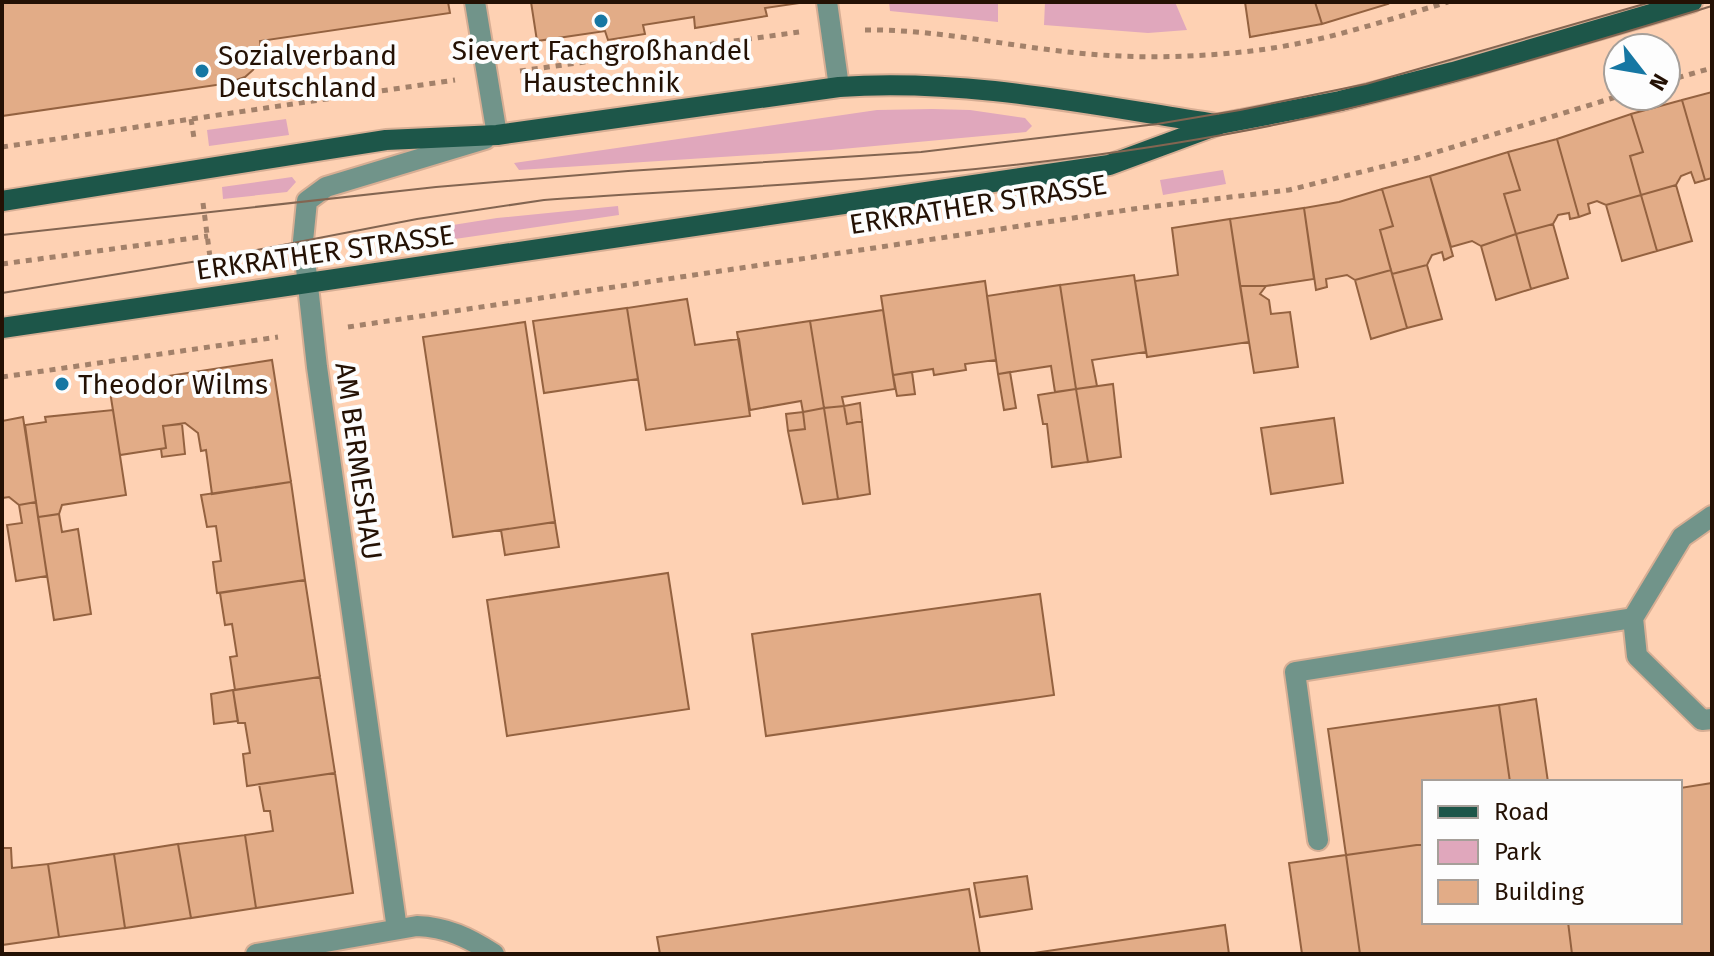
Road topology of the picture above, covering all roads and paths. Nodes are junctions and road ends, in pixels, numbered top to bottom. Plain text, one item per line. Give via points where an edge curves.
1 (475, 2) edge
2 (827, 2) edge
3 (1692, 2) edge
4 (1712, 68) edge
5 (1682, 76) edge
6 (839, 87) junction
7 (1602, 101) edge
8 (1220, 124) junction
9 (497, 135) junction
10 (2, 201) edge
11 (205, 222) dead end
12 (208, 236) junction
13 (209, 248) dead end
14 (2, 264) edge
15 (308, 282) junction
16 (2, 328) edge
17 (335, 328) dead end
18 (283, 336) dead end
19 (2, 377) edge
20 (1712, 516) edge
21 (1633, 618) junction
22 (1712, 719) edge
23 (1318, 840) dead end
24 (397, 929) junction
25 (256, 954) edge
26 (494, 954) edge

1 - 9 street
2 - 6 street
3 - 8 main road, ERKRATHER STRASSE via 1453,72
4 - 5 path
6 - 8 main road, ERKRATHER STRASSE via 997,91
6 - 9 main road, ERKRATHER STRASSE
7 - 17 path, ERKRATHER STRASSE via 1417,158 1289,190
8 - 15 main road, ERKRATHER STRASSE via 1109,165
9 - 10 main road, ERKRATHER STRASSE via 386,140
9 - 15 street, AM BERMESHAU via 313,195 307,201 303,241
11 - 12 path
12 - 13 path
12 - 14 path
15 - 16 main road, ERKRATHER STRASSE
15 - 24 street, AM BERMESHAU
18 - 19 path
20 - 21 street via 1682,537
21 - 22 street via 1637,656 1702,720
21 - 23 street via 1295,672
24 - 25 street
24 - 26 street via 438,927

